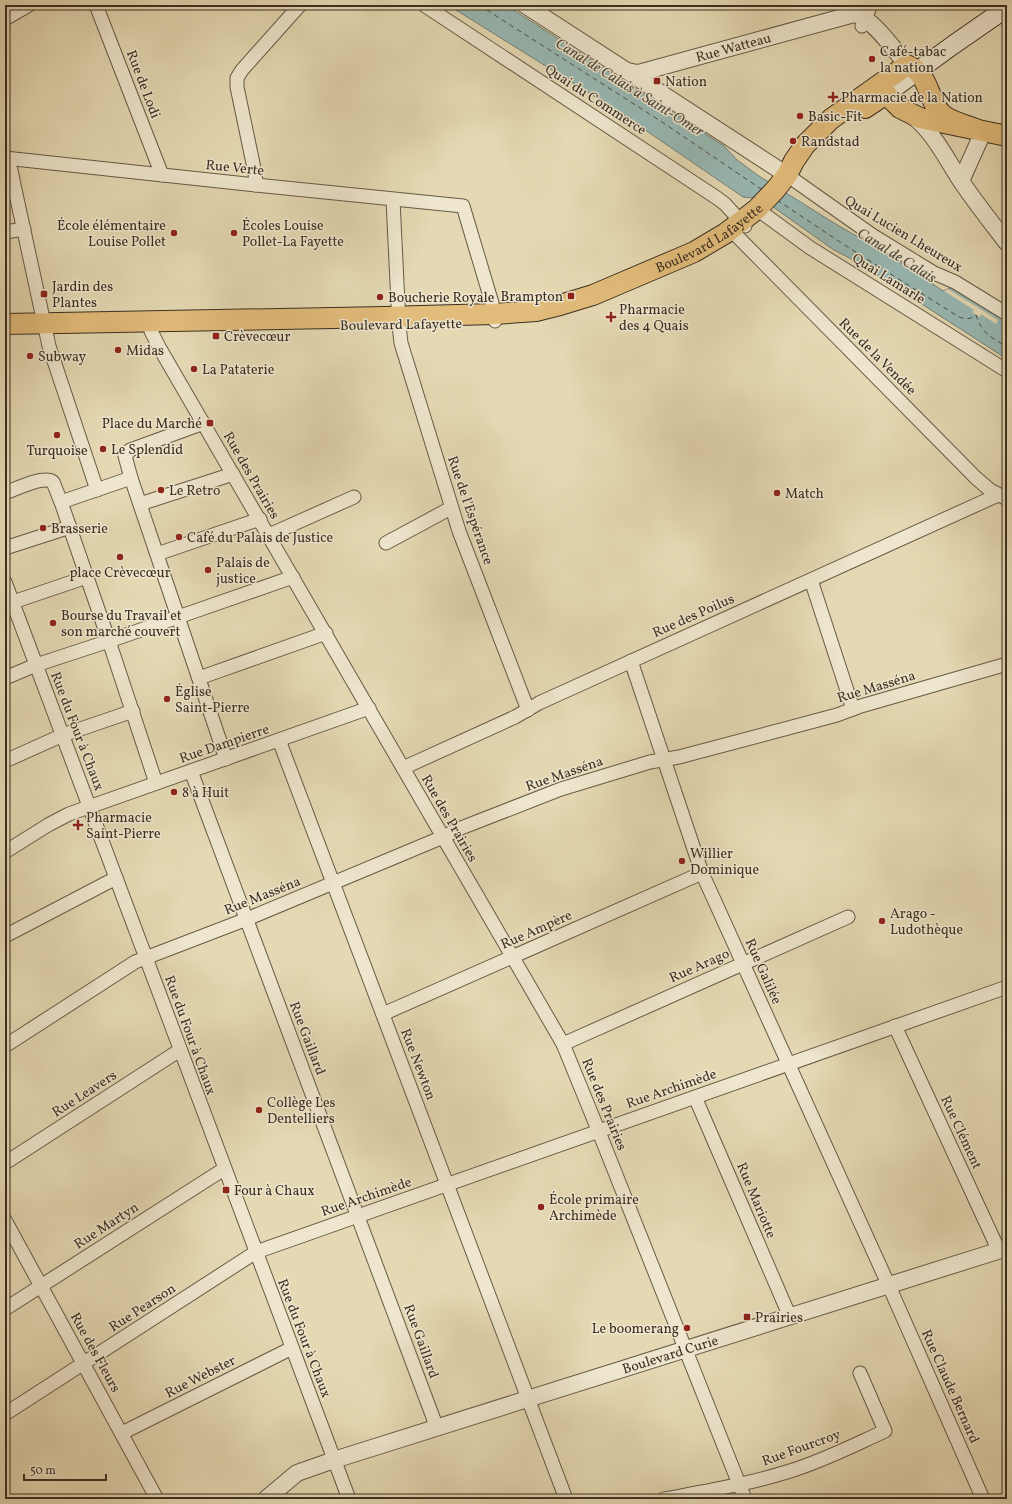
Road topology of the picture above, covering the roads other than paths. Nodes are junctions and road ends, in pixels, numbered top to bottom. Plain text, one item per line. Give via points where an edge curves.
1 (29, 5) edge
2 (96, 5) edge
3 (300, 5) edge
4 (424, 5) edge
5 (525, 5) edge
6 (1005, 8) edge
7 (866, 16) edge
8 (5, 19) edge
9 (628, 71) junction
10 (903, 77) junction
11 (909, 113) junction
12 (980, 129) junction
13 (1007, 136) edge
14 (5, 157) edge
15 (162, 175) junction
16 (787, 175) junction
17 (961, 181) junction
18 (256, 186) junction
19 (393, 200) junction
20 (757, 209) junction
21 (738, 228) junction
22 (24, 229) junction
23 (5, 232) edge
24 (1007, 243) edge
25 (1007, 314) edge
26 (495, 318) junction
27 (399, 321) junction
28 (5, 324) edge
29 (149, 326) junction
30 (45, 328) junction
31 (5, 333) edge
32 (1007, 371) edge
33 (204, 423) junction
34 (233, 474) junction
35 (131, 478) junction
36 (97, 490) junction
37 (5, 493) edge
38 (354, 497) dead end
39 (1002, 497) edge
40 (62, 502) junction
41 (140, 504) junction
42 (451, 508) junction
43 (260, 519) junction
44 (70, 527) junction
45 (269, 535) junction
46 (386, 543) dead end
47 (5, 548) edge
48 (157, 554) junction
49 (87, 577) junction
50 (293, 577) junction
51 (811, 580) junction
52 (5, 582) edge
53 (13, 602) junction
54 (178, 617) junction
55 (326, 633) junction
56 (109, 641) junction
57 (631, 661) junction
58 (1007, 664) edge
59 (36, 665) junction
60 (5, 678) edge
61 (199, 678) junction
62 (369, 708) junction
63 (853, 709) junction
64 (528, 710) junction
65 (132, 711) junction
66 (63, 735) junction
67 (279, 740) junction
68 (226, 759) junction
69 (5, 760) edge
70 (664, 760) junction
71 (403, 768) junction
72 (191, 771) junction
73 (156, 783) junction
74 (89, 806) junction
75 (443, 837) junction
76 (5, 852) edge
77 (702, 873) junction
78 (116, 878) junction
79 (334, 883) junction
80 (848, 917) dead end
81 (247, 919) junction
82 (5, 936) edge
83 (513, 957) junction
84 (145, 958) junction
85 (743, 963) junction
86 (1007, 987) edge
87 (383, 1014) junction
88 (895, 1026) junction
89 (563, 1044) junction
90 (5, 1046) edge
91 (180, 1050) junction
92 (789, 1064) junction
93 (695, 1097) junction
94 (599, 1131) junction
95 (5, 1163) edge
96 (224, 1169) junction
97 (447, 1184) junction
98 (358, 1216) junction
99 (7, 1229) edge
100 (1003, 1250) edge
101 (256, 1252) junction
102 (41, 1286) junction
103 (889, 1286) junction
104 (5, 1309) edge
105 (790, 1317) junction
106 (292, 1348) junction
107 (686, 1349) junction
108 (84, 1363) junction
109 (860, 1373) dead end
110 (528, 1399) junction
111 (5, 1414) edge
112 (437, 1428) junction
113 (122, 1433) junction
114 (334, 1460) junction
115 (739, 1484) junction
116 (157, 1499) edge
117 (266, 1499) edge
118 (349, 1499) edge
119 (566, 1499) edge
120 (664, 1499) edge
121 (745, 1499) edge
122 (983, 1499) edge

1 - 8 street
2 - 15 street, Rue de Lodi
3 - 18 street via 242,70 238,78 237,87
4 - 21 street, Quai du Commerce via 717,198 725,204
5 - 9 street
6 - 10 main road
7 - 9 street, Rue Watteau via 840,18 638,73
7 - 10 street
9 - 16 street
10 - 11 main road via 896,104
10 - 12 main road via 924,81 940,111 949,118
10 - 16 main road via 840,123
10 - 16 main road via 831,119 805,145
11 - 12 main road via 928,120
11 - 17 street via 920,122
12 - 13 main road
12 - 17 street
14 - 15 street, Rue Verte
14 - 22 street via 11,170
15 - 18 street, Rue Verte
16 - 20 main road, Boulevard Lafayette
16 - 25 street, Quai Lucien Lheureux via 872,235
17 - 24 street
18 - 19 street, Rue Verte
19 - 26 street, Rue Verte via 463,206
19 - 27 street, Rue de l'Espérance
20 - 21 main road, Boulevard Lafayette
20 - 32 street, Quai Lamarle via 809,247
21 - 26 main road, Boulevard Lafayette via 696,262 630,290 540,317
21 - 39 street, Rue de la Vendée via 948,451 985,487
22 - 23 street
22 - 30 street
26 - 27 main road, Boulevard Lafayette
27 - 29 main road, Boulevard Lafayette
27 - 42 street, Rue de l'Espérance via 405,356
28 - 30 main road, Boulevard Lafayette
29 - 30 main road, Boulevard Lafayette
29 - 33 street, Rue des Prairies
30 - 31 main road, Boulevard Lafayette
30 - 36 street
33 - 34 street, Rue des Prairies
33 - 35 street via 130,450 125,456
34 - 41 street
34 - 43 street, Rue des Prairies
35 - 36 street
35 - 41 street
36 - 40 street
37 - 40 street via 48,479 53,482
38 - 45 street
39 - 51 street, Rue des Poilus
40 - 44 street
41 - 48 street
42 - 46 street
42 - 64 street, Rue de l'Espérance
43 - 45 street, Rue des Prairies
43 - 48 street
44 - 47 street
44 - 49 street
45 - 50 street, Rue des Prairies
48 - 54 street
49 - 53 street
49 - 56 street
50 - 54 street
50 - 55 street, Rue des Prairies
51 - 57 street, Rue des Poilus
51 - 63 street
52 - 53 street, Rue du Four à Chaux
53 - 59 street, Rue du Four à Chaux
54 - 56 street
54 - 61 street
55 - 61 street
55 - 62 street, Rue des Prairies
56 - 59 street
56 - 65 street
57 - 64 street, Rue des Poilus via 538,703
57 - 70 street, Rue Galilée
58 - 63 street, Rue Masséna
59 - 60 street
59 - 66 street, Rue du Four à Chaux
61 - 68 street
62 - 67 street, Rue Dampierre
62 - 71 street, Rue des Prairies
63 - 70 street, Rue Masséna
64 - 71 street, Rue des Poilus
65 - 66 street
65 - 73 street
66 - 69 street
66 - 74 street, Rue du Four à Chaux
67 - 68 street, Rue Dampierre
67 - 79 street, Rue Newton
68 - 72 street, Rue Dampierre
70 - 75 street, Rue Masséna via 561,789
70 - 77 street, Rue Galilée
71 - 75 street, Rue des Prairies
72 - 73 street, Rue Dampierre
72 - 81 street, Rue Gaillard
73 - 74 street, Rue Dampierre
74 - 76 street, Rue Dampierre via 62,817
74 - 78 street, Rue du Four à Chaux
75 - 79 street, Rue Masséna
75 - 83 street, Rue des Prairies
77 - 83 street, Rue Ampère
77 - 85 street, Rue Galilée
78 - 82 street
78 - 84 street, Rue du Four à Chaux
79 - 81 street, Rue Masséna
79 - 87 street, Rue Newton
80 - 85 street, Rue Arago
81 - 84 street, Rue Masséna
81 - 98 street, Rue Gaillard
83 - 87 street, Rue Ampère
83 - 89 street, Rue des Prairies
84 - 90 street, Rue Masséna via 131,964
84 - 91 street, Rue du Four à Chaux
85 - 89 street, Rue Arago
85 - 92 street, Rue Galilée
86 - 88 street, Rue Archimède
87 - 97 street, Rue Newton
88 - 92 street, Rue Archimède
88 - 100 street, Rue Clément
89 - 94 street, Rue des Prairies
91 - 95 street, Rue Leavers
91 - 96 street, Rue du Four à Chaux
92 - 93 street, Rue Archimède
92 - 103 street, Rue Galilée
93 - 94 street, Rue Archimède
93 - 105 street, Rue Mariotte
94 - 97 street, Rue Archimède
94 - 107 street, Rue des Prairies
96 - 101 street, Rue du Four à Chaux
96 - 102 street, Rue Martyn
97 - 98 street, Rue Archimède
97 - 110 street, Rue Newton
98 - 101 street, Rue Archimède
98 - 112 street, Rue Gaillard
99 - 102 street, Rue des Fleurs
100 - 103 street, Boulevard Curie
101 - 106 street, Rue du Four à Chaux
101 - 108 street, Rue Pearson
102 - 104 street, Rue Martyn
102 - 108 street, Rue des Fleurs
103 - 105 street, Boulevard Curie
103 - 122 street, Rue Claude Bernard
105 - 107 street, Boulevard Curie
106 - 113 street, Rue Webster
106 - 114 street, Rue du Four à Chaux
107 - 110 street, Boulevard Curie
107 - 115 street, Rue des Prairies
108 - 111 street, Rue Pearson
108 - 113 street, Rue des Fleurs
109 - 115 street, Rue Fourcroy via 885,1430 803,1467
110 - 112 street, Boulevard Curie
110 - 119 street, Rue Newton
112 - 114 street, Boulevard Curie
113 - 116 street, Rue des Fleurs
114 - 117 street, Boulevard Curie via 297,1473
114 - 118 street, Rue du Four à Chaux
115 - 120 street, Rue Fourcroy
115 - 121 street, Rue des Prairies

